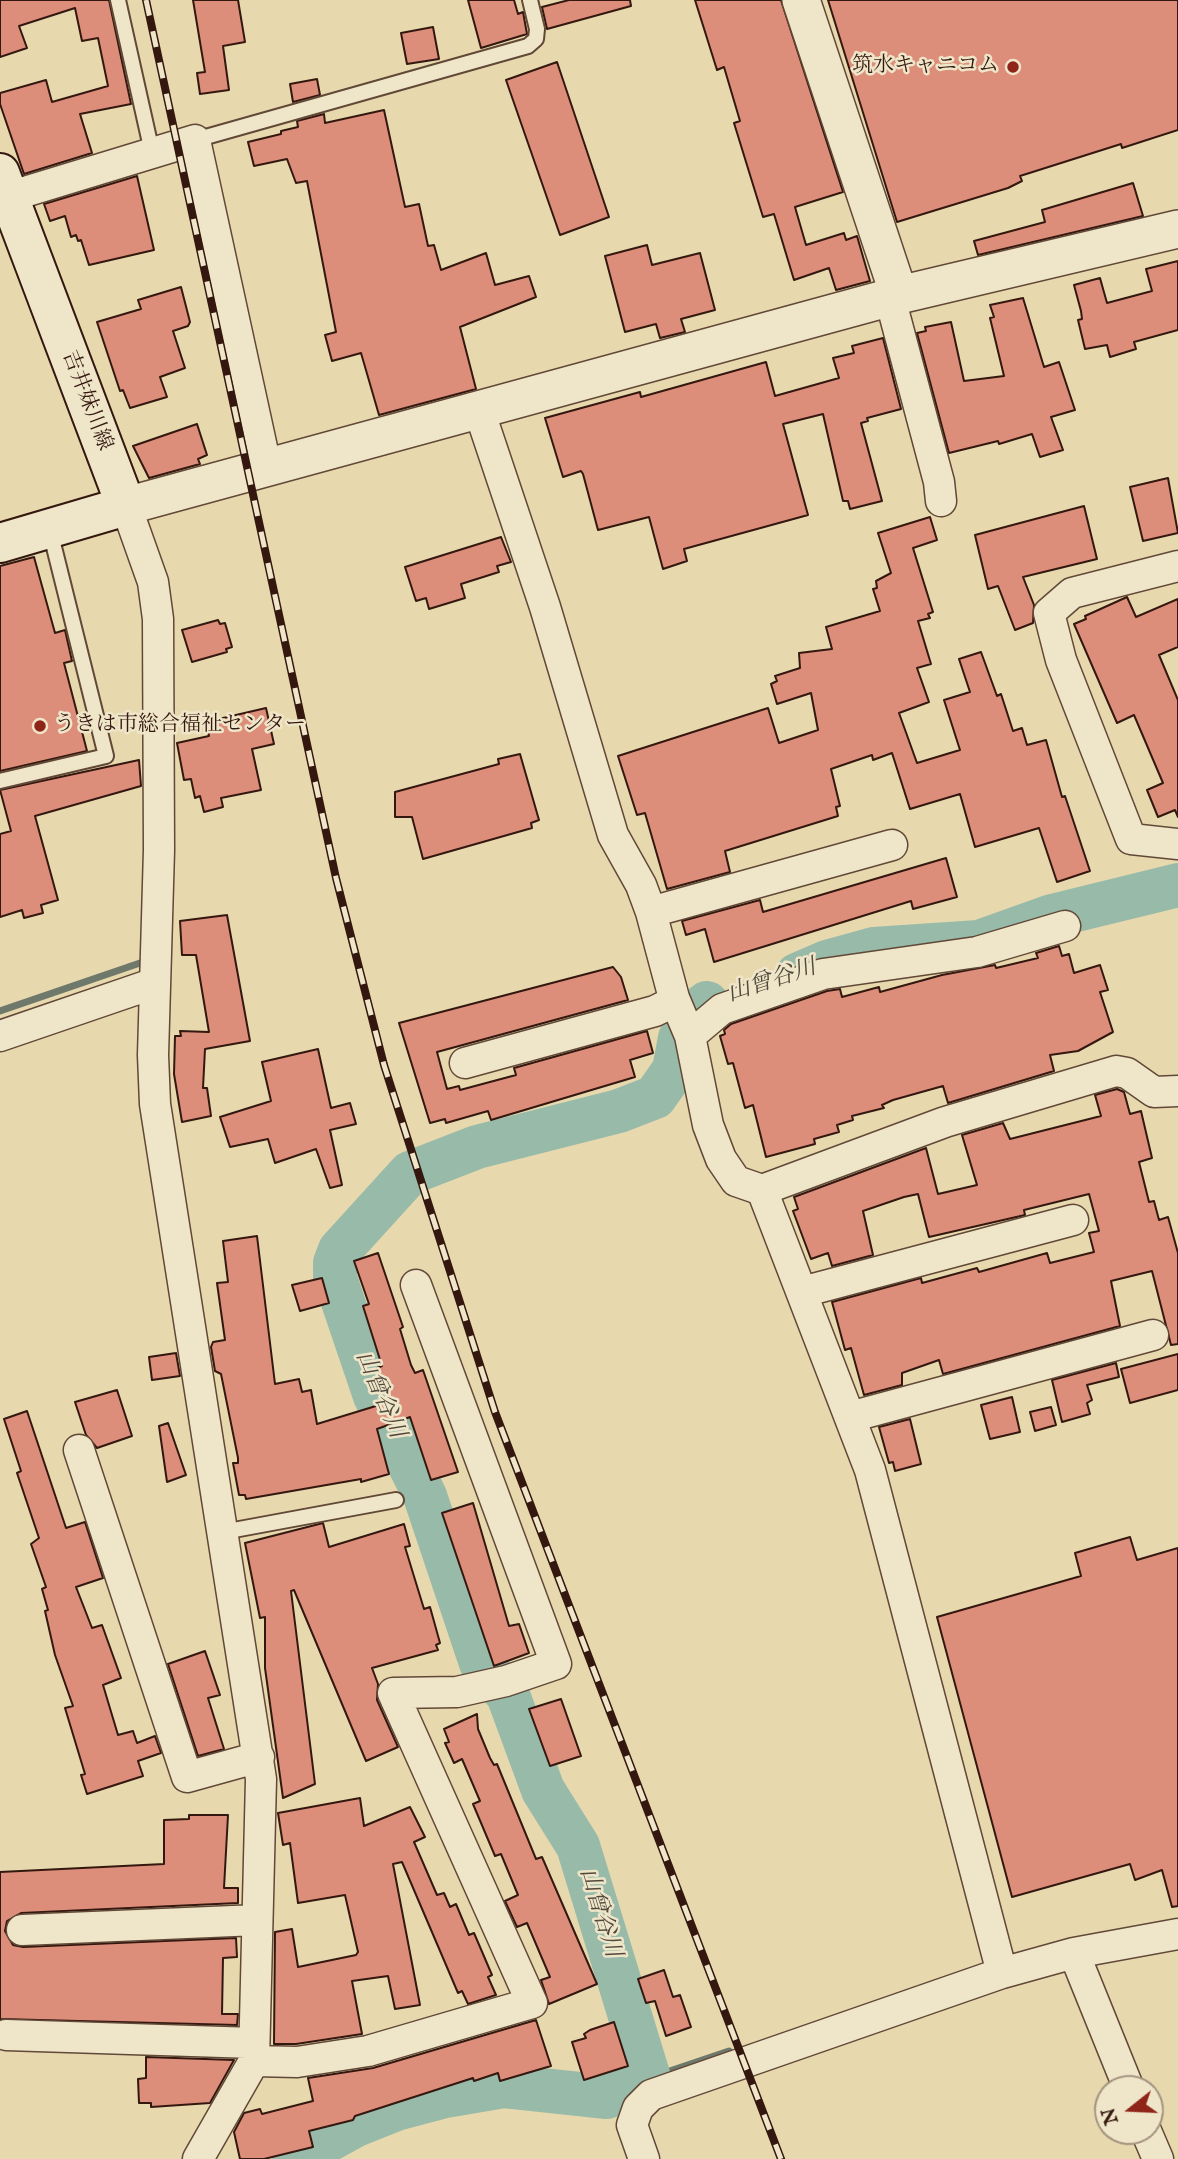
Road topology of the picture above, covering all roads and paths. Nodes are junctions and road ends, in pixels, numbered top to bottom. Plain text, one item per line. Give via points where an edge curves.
1 (118, 0) edge
2 (530, 0) edge
3 (801, 0) edge
4 (195, 139) junction
5 (152, 152) junction
6 (4, 185) edge
7 (1178, 229) edge
8 (895, 297) junction
9 (479, 410) junction
10 (266, 466) junction
11 (941, 501) dead end
12 (126, 506) junction
13 (50, 529) junction
14 (0, 543) edge
15 (1178, 566) edge
16 (0, 781) edge
17 (1178, 844) edge
18 (891, 845) dead end
19 (651, 912) junction
20 (1065, 926) dead end
21 (155, 983) junction
22 (683, 1020) junction
23 (0, 1036) edge
24 (465, 1063) dead end
25 (1178, 1091) edge
26 (762, 1190) junction
27 (1073, 1220) dead end
28 (416, 1286) dead end
29 (802, 1292) junction
30 (1153, 1335) dead end
31 (850, 1417) junction
32 (79, 1450) dead end
33 (396, 1500) dead end
34 (223, 1532) junction
35 (259, 1757) junction
36 (257, 1920) junction
37 (22, 1930) dead end
38 (1178, 1934) edge
39 (1074, 1953) junction
40 (1002, 1973) junction
41 (6, 2035) dead end
42 (254, 2052) junction
43 (1123, 2075) edge
44 (198, 2159) edge
45 (644, 2159) edge

1 - 5 lane
2 - 4 lane via 537,29 536,39 528,46
3 - 8 street
4 - 5 street
4 - 10 street
5 - 6 street
6 - 12 main road, 吉井妹川線
7 - 8 street
8 - 9 street
8 - 11 street
9 - 10 street
9 - 19 street via 545,607 612,835
10 - 12 street
12 - 13 main road
12 - 21 street via 153,582 158,619
13 - 14 main road
13 - 16 lane via 106,756
15 - 17 street via 1072,593 1049,613 1061,660 1130,839
18 - 19 street
19 - 22 street
20 - 22 street via 977,952 823,974
21 - 23 street
21 - 34 street via 155,1104
22 - 24 street via 655,1011
22 - 26 street via 720,1159 736,1181
25 - 26 street via 1154,1092 1127,1073 1116,1071 944,1122
26 - 29 street
27 - 29 street
28 - 42 street via 556,1664 457,1692 393,1693 531,2003 368,2051 298,2062
29 - 31 street
30 - 31 street
31 - 40 street via 870,1470
32 - 35 street via 187,1777
33 - 34 lane
34 - 35 street
35 - 36 street
36 - 37 street
36 - 42 street
38 - 39 street
39 - 40 street
39 - 43 street
40 - 45 street via 651,2095 638,2108 632,2125
41 - 42 street
42 - 44 street

